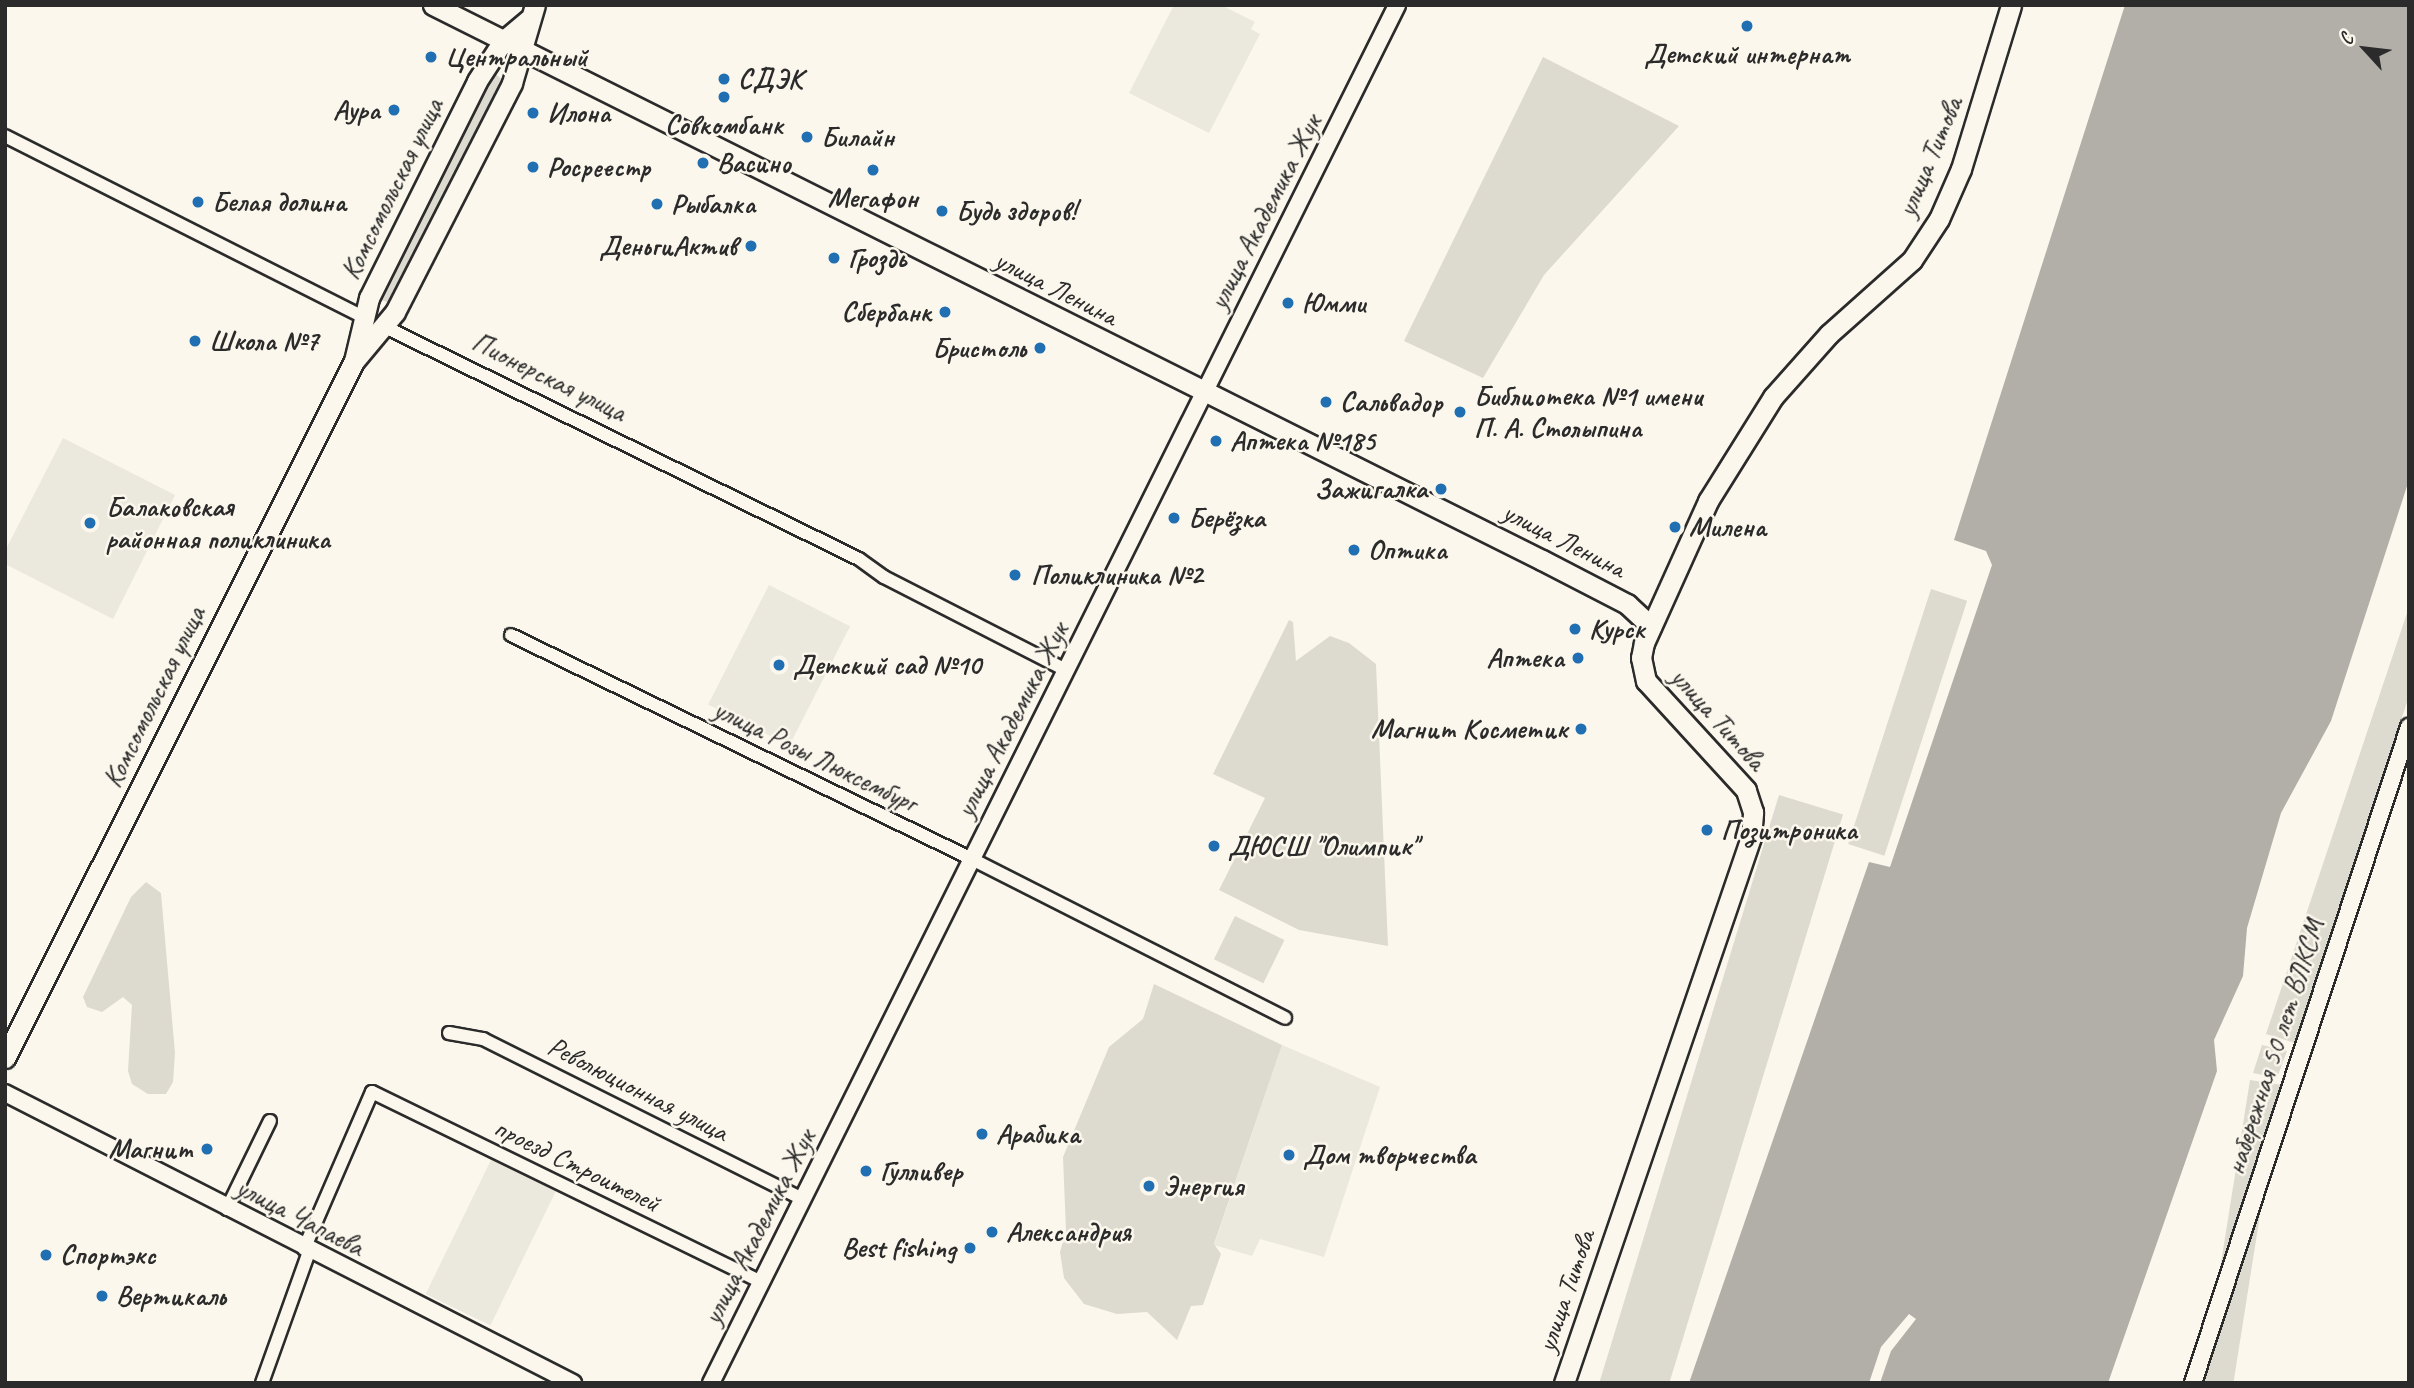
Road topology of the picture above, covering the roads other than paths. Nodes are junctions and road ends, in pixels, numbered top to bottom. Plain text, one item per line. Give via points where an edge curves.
1 (433, 5) edge
2 (1397, 5) edge
3 (2011, 5) edge
4 (531, 13) edge
5 (503, 41) junction
6 (523, 51) junction
7 (5, 136) edge
8 (363, 317) junction
9 (385, 327) junction
10 (354, 361) junction
11 (1204, 394) junction
12 (1651, 626) junction
13 (511, 635) dead end
14 (1066, 670) junction
15 (2409, 727) edge
16 (972, 859) junction
17 (1285, 1018) dead end
18 (449, 1033) dead end
19 (5, 1058) edge
20 (5, 1093) edge
21 (270, 1121) dead end
22 (802, 1199) junction
23 (227, 1209) junction
24 (306, 1250) junction
25 (761, 1282) junction
26 (262, 1383) edge
27 (573, 1383) edge
28 (710, 1383) edge
29 (1563, 1383) edge
30 (2193, 1383) edge

1 - 5 main road, улица Ленина
2 - 11 street, улица Академика Жук
3 - 12 main road, улица Титова via 1961,169 1938,219 1912,260 1829,334 1773,397 1708,501
4 - 5 main road, Комсомольская улица
4 - 6 main road, Комсомольская улица
5 - 6 main road, улица Ленина
5 - 8 main road, Комсомольская улица via 477,81
6 - 9 main road, Комсомольская улица via 512,83
6 - 11 main road, улица Ленина
7 - 8 street, Пионерская улица
8 - 9 main road, Пионерская улица
8 - 10 main road, Комсомольская улица
9 - 10 main road, Комсомольская улица
9 - 14 street, Пионерская улица via 859,559 884,577
10 - 19 main road, Комсомольская улица
11 - 12 main road, улица Ленина via 1608,593
11 - 14 street, улица Академика Жук
12 - 29 main road, улица Титова via 1641,658 1646,681 1746,790 1753,812 1751,837
13 - 16 street, улица Розы Люксембург
14 - 16 street, улица Академика Жук
15 - 30 street, набережная 50 лет ВЛКСМ
16 - 17 street, улица Розы Люксембург
16 - 22 street, улица Академика Жук
18 - 22 street, Революционная улица via 483,1039
20 - 23 street, улица Чапаева
21 - 23 street
22 - 25 street, улица Академика Жук
23 - 24 street, улица Чапаева
24 - 25 street, проезд Строителей via 372,1092
24 - 26 street
24 - 27 street, улица Чапаева
25 - 28 street, улица Академика Жук

